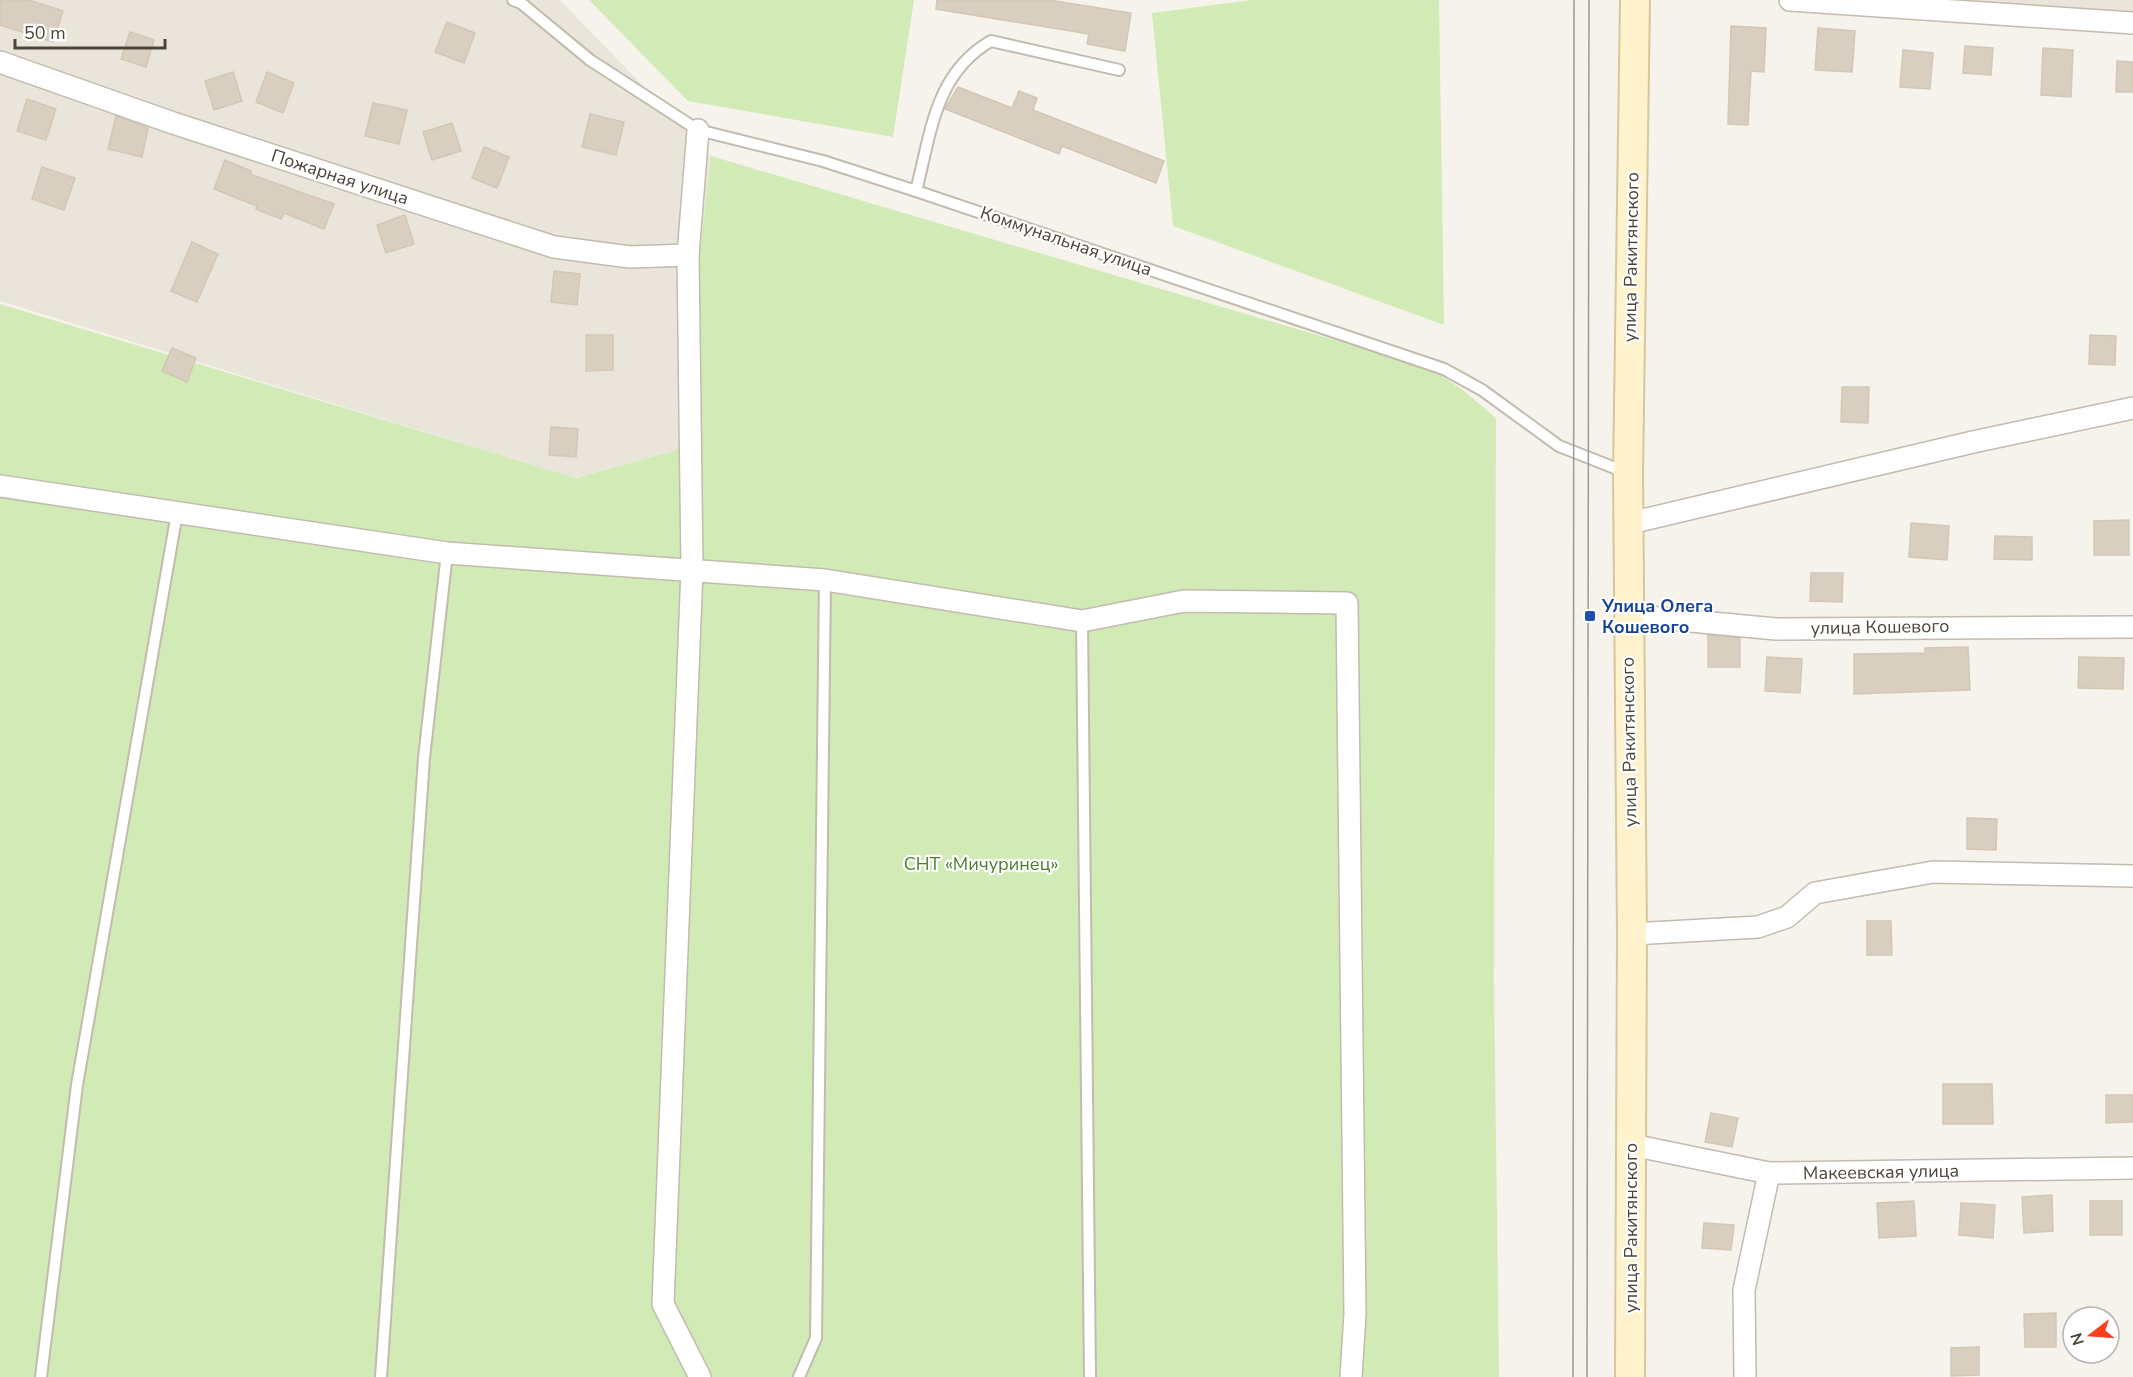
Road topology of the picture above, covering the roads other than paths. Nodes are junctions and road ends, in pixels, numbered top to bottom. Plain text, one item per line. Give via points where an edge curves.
1 (1635, 0) edge
2 (1790, 0) edge
3 (519, 1) edge
4 (2133, 23) edge
5 (0, 63) edge
6 (1119, 70) dead end
7 (698, 130) junction
8 (916, 191) junction
9 (688, 255) junction
10 (2133, 408) edge
11 (1628, 474) junction
12 (0, 486) edge
13 (177, 513) junction
14 (1630, 523) junction
15 (447, 553) junction
16 (692, 568) junction
17 (825, 579) junction
18 (1627, 615) junction
19 (1083, 621) junction
20 (2133, 627) edge
21 (2133, 876) edge
22 (1632, 934) junction
23 (1632, 1145) junction
24 (2133, 1168) edge
25 (1769, 1173) junction
26 (42, 1377) edge
27 (381, 1377) edge
28 (700, 1377) edge
29 (799, 1377) edge
30 (1090, 1377) edge
31 (1351, 1377) edge
32 (1630, 1377) edge
33 (1745, 1377) edge

1 - 11 main road, улица Ракитянского
2 - 4 street
3 - 7 lane, Коммунальная улица via 590,60
5 - 9 street, Пожарная улица via 554,246 630,257
6 - 8 lane via 991,41 958,67 938,103
7 - 8 lane, Коммунальная улица via 822,161
7 - 9 street
8 - 11 lane, Коммунальная улица via 1444,369 1482,390 1559,446
9 - 16 street
10 - 14 street via 1973,441
11 - 14 main road, улица Ракитянского
12 - 13 street
13 - 15 street
13 - 26 lane via 77,1085
14 - 18 main road, улица Ракитянского
15 - 16 street
15 - 27 lane via 424,758
16 - 17 street
16 - 28 street via 663,1304
17 - 19 street
17 - 29 lane via 816,1338
18 - 20 street, улица Кошевого via 1776,629
18 - 22 main road, улица Ракитянского
19 - 30 lane
19 - 31 street via 1184,601 1347,603 1355,1314
21 - 22 street via 1933,872 1815,893 1787,917 1758,927
22 - 23 main road, улица Ракитянского
23 - 25 street, Макеевская улица
23 - 32 main road, улица Ракитянского
24 - 25 street, Макеевская улица
25 - 33 street via 1744,1290

